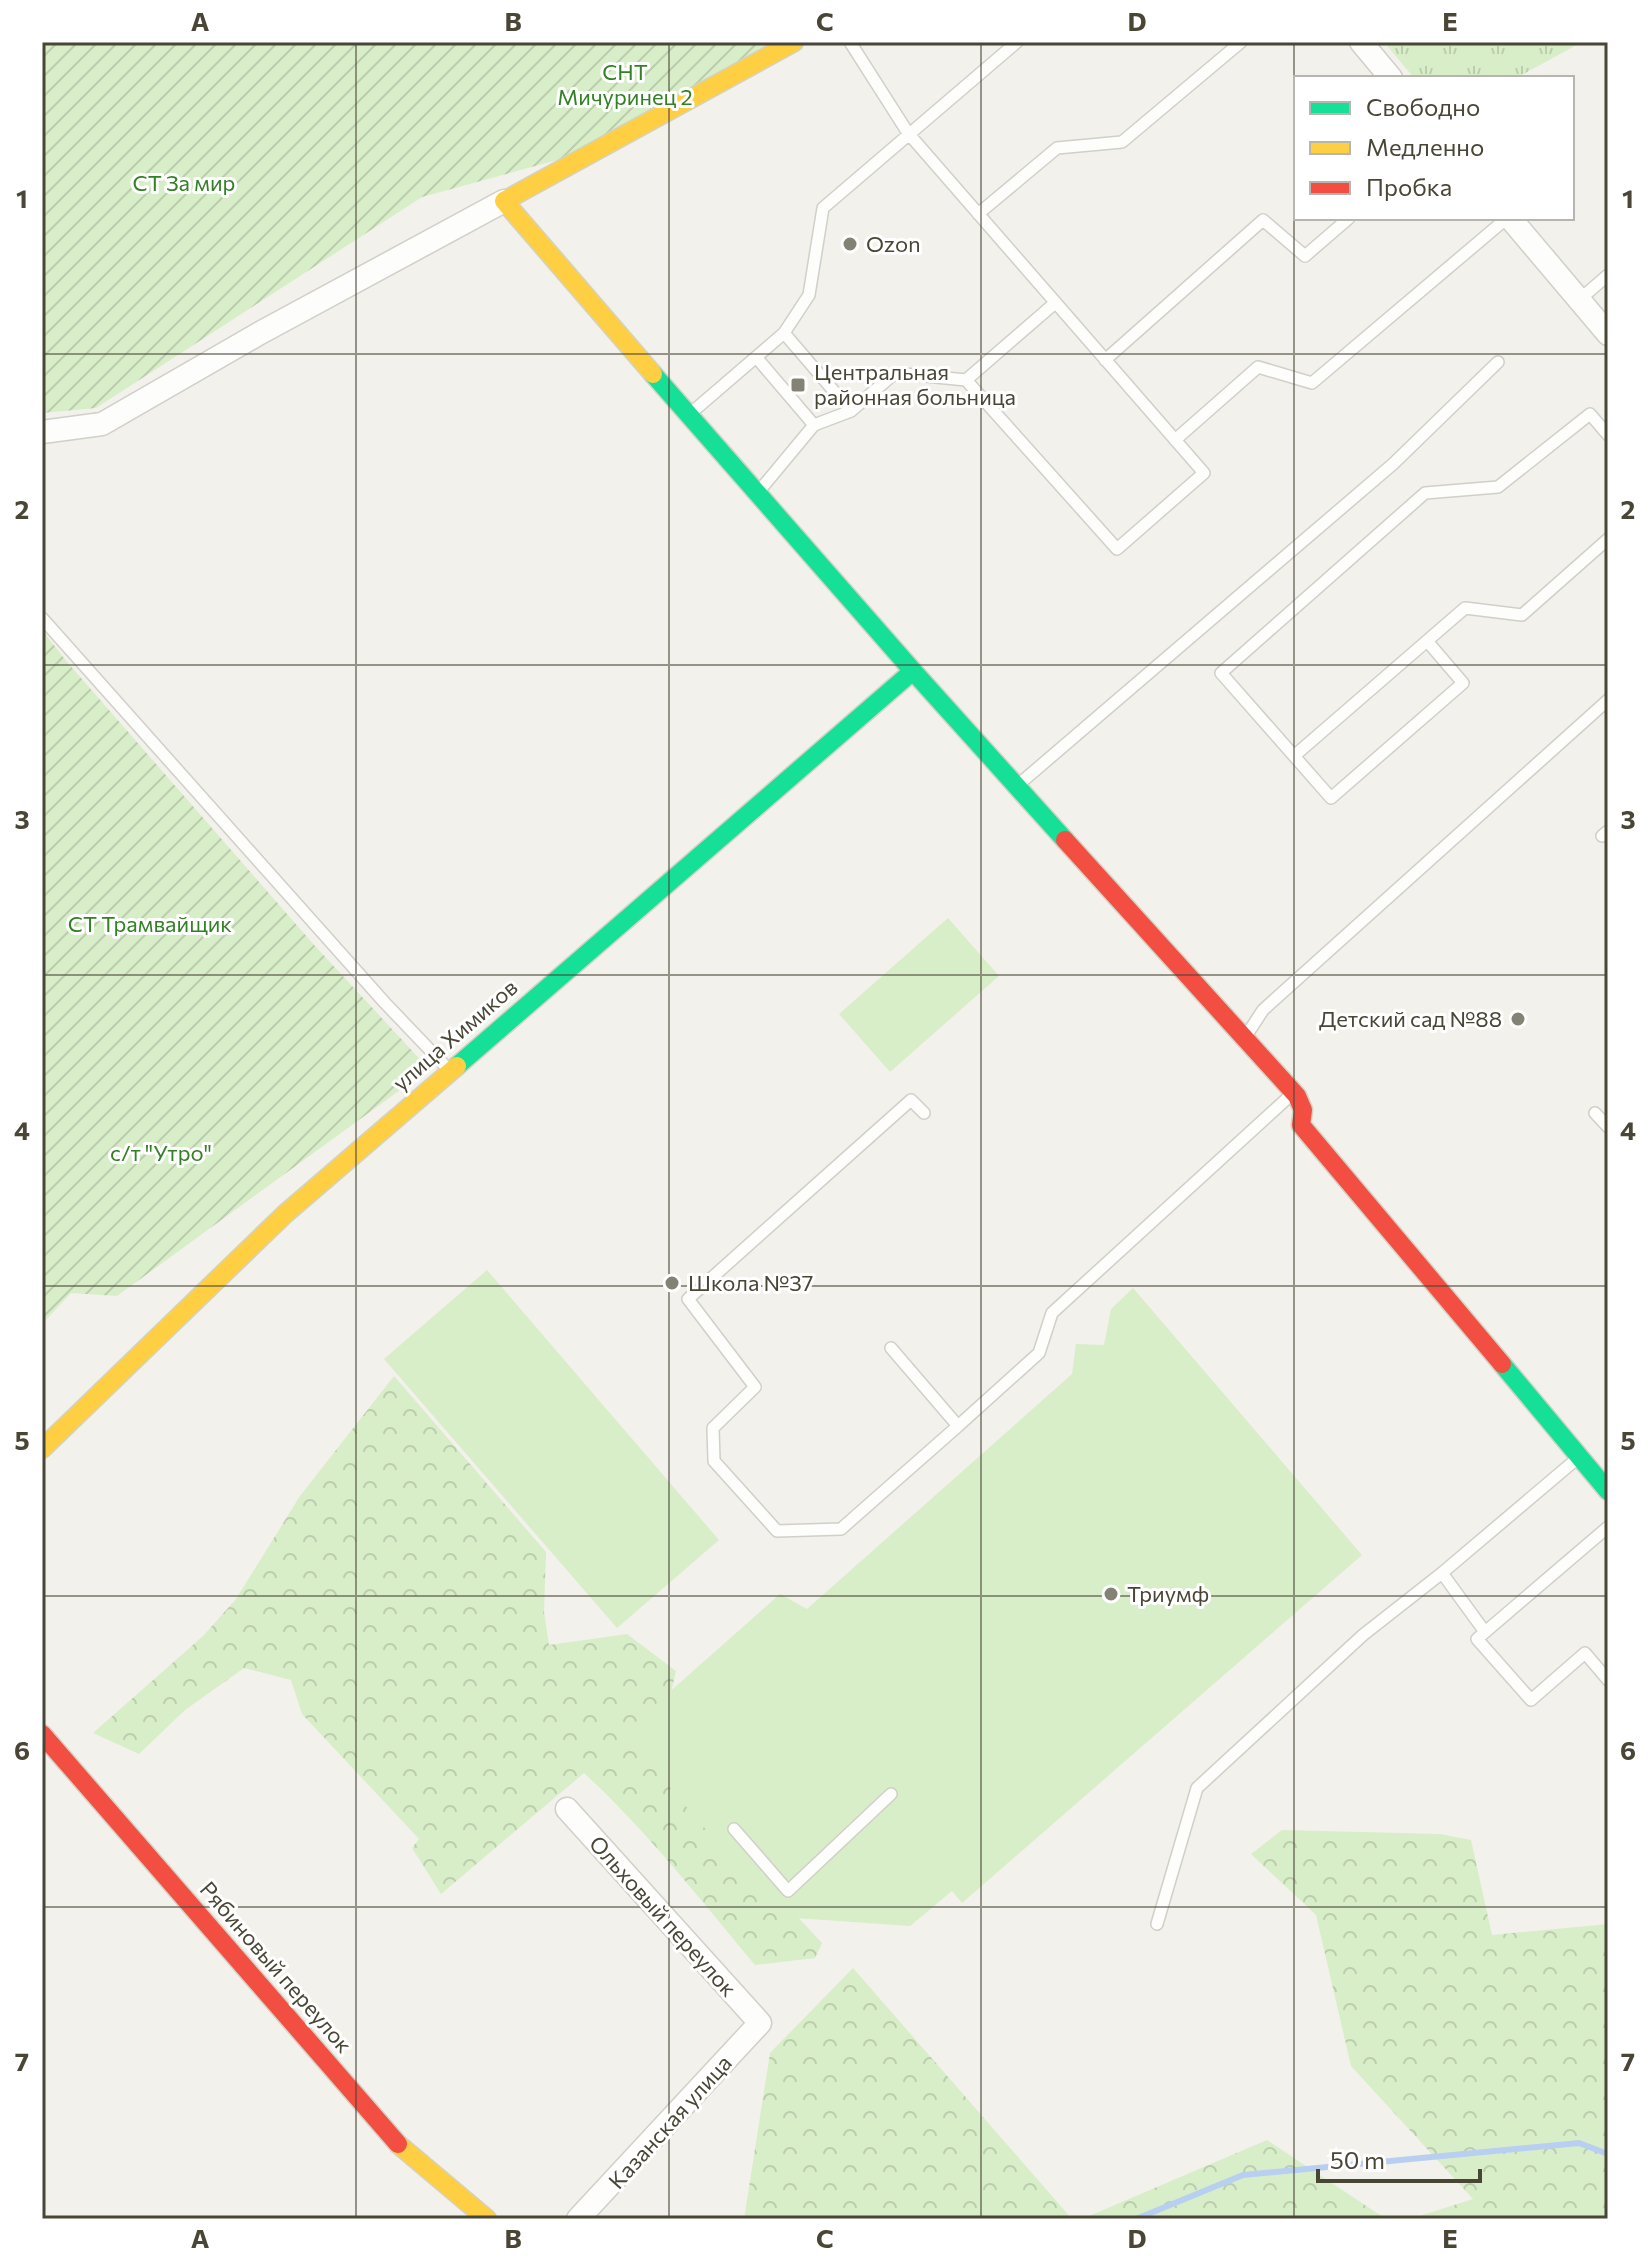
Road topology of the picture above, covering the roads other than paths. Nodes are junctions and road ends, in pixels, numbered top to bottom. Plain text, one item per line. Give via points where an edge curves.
1 (794, 42) edge
2 (850, 42) edge
3 (1017, 42) edge
4 (1241, 42) edge
5 (1361, 42) edge
6 (1389, 76) edge
7 (908, 133) junction
8 (504, 201) junction
9 (978, 214) junction
10 (1347, 220) edge
11 (1506, 220) edge
12 (1510, 220) edge
13 (1608, 275) edge
14 (1579, 300) junction
15 (1055, 303) junction
16 (784, 333) junction
17 (1608, 334) edge
18 (756, 357) junction
19 (1105, 360) junction
20 (1498, 362) dead end
21 (966, 380) junction
22 (851, 411) junction
23 (690, 414) junction
24 (814, 425) junction
25 (42, 432) edge
26 (1608, 435) edge
27 (1175, 440) junction
28 (758, 492) junction
29 (1608, 539) edge
30 (42, 618) edge
31 (1427, 641) junction
32 (913, 671) junction
33 (1608, 700) edge
34 (1294, 756) junction
35 (1018, 785) junction
36 (1244, 1039) junction
37 (451, 1071) junction
38 (1294, 1093) junction
39 (924, 1113) dead end
40 (1595, 1113) dead end
41 (1608, 1127) edge
42 (891, 1348) dead end
43 (958, 1426) junction
44 (42, 1449) edge
45 (1579, 1457) junction
46 (1608, 1491) edge
47 (1606, 1533) edge
48 (1442, 1573) junction
49 (1485, 1632) junction
50 (1608, 1680) edge
51 (42, 1734) edge
52 (891, 1794) dead end
53 (567, 1809) dead end
54 (734, 1829) dead end
55 (1157, 1924) dead end
56 (760, 2023) joint
57 (487, 2219) edge
58 (578, 2219) edge

1 - 8 street
2 - 7 lane
3 - 7 lane
4 - 9 lane via 1122,142 1057,148
5 - 6 street
7 - 9 lane
7 - 16 lane via 823,208 809,295
8 - 23 street
8 - 25 street via 102,424
9 - 15 lane
10 - 19 lane via 1305,256 1263,220
11 - 27 lane via 1312,383 1258,367
12 - 14 street
13 - 14 lane
14 - 17 street
15 - 19 lane
15 - 21 lane
16 - 18 lane
16 - 22 lane
18 - 23 lane
18 - 24 lane
19 - 27 lane
20 - 35 lane via 1393,464
21 - 22 lane via 895,373
21 - 27 lane via 1117,549 1204,473
22 - 24 lane
23 - 28 street
24 - 28 lane
26 - 34 lane via 1590,414 1498,487 1425,493 1221,673
28 - 32 street
29 - 31 lane via 1522,615 1465,608
30 - 37 lane
31 - 34 lane
31 - 34 lane via 1463,683 1331,798
32 - 35 street
32 - 37 street, улица Химиков
33 - 36 lane via 1263,1010
35 - 36 street
36 - 38 street
37 - 44 street, улица Химиков via 285,1214
38 - 43 lane via 1052,1313 1039,1353
38 - 45 street via 1303,1110 1301,1125
39 - 43 lane via 911,1100 688,1299 755,1387 713,1428 714,1461 777,1531 841,1529
40 - 41 lane
42 - 43 lane
45 - 46 street
45 - 48 lane
47 - 49 lane
48 - 49 lane
48 - 55 lane via 1363,1635 1197,1788
49 - 50 lane via 1477,1639 1531,1700 1585,1653
51 - 57 street, Рябиновый переулок via 402,2148
52 - 54 lane via 788,1891
53 - 56 street, Ольховый переулок
56 - 58 street, Казанская улица

